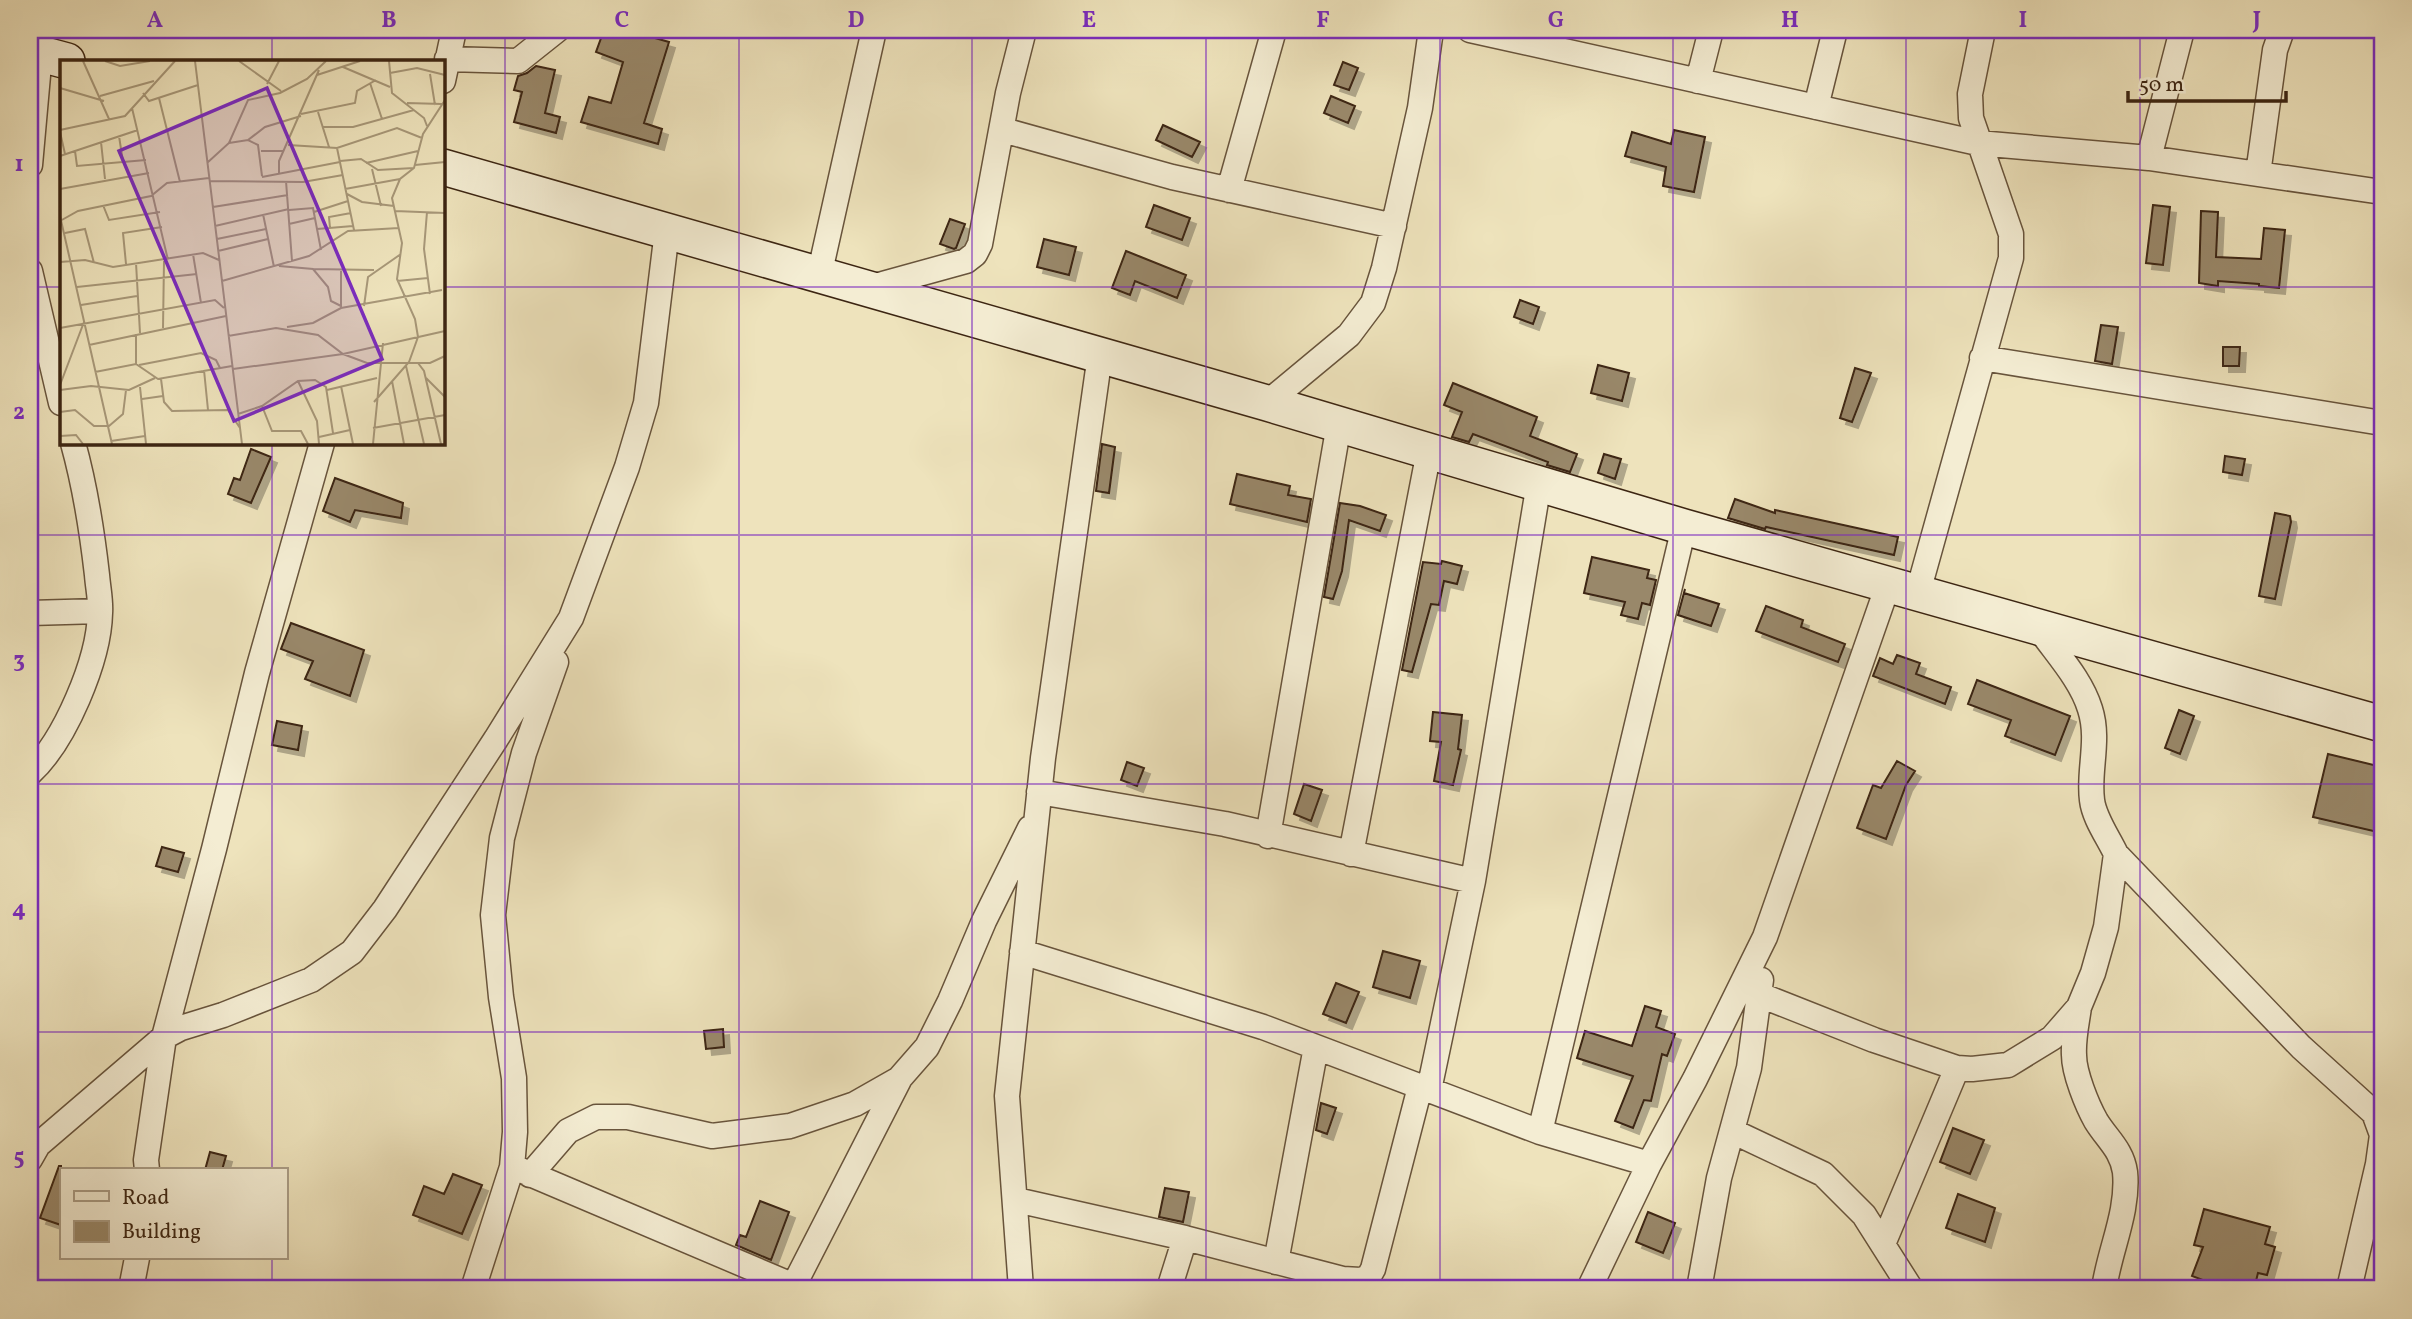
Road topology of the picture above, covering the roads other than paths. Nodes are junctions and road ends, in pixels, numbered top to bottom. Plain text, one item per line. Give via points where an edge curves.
1 (454, 30) edge
2 (557, 30) edge
3 (874, 30) edge
4 (1024, 30) edge
5 (1274, 30) edge
6 (1431, 30) edge
7 (1470, 30) edge
8 (1711, 30) edge
9 (1835, 30) edge
10 (1983, 30) edge
11 (2182, 30) edge
12 (2282, 30) edge
13 (46, 55) edge
14 (445, 70) edge
15 (1698, 80) junction
16 (1816, 107) junction
17 (1003, 130) junction
18 (1978, 143) junction
19 (2149, 158) junction
20 (30, 165) edge
21 (444, 167) edge
22 (2258, 174) junction
23 (1229, 190) junction
24 (2382, 192) edge
25 (1394, 226) junction
26 (667, 231) junction
27 (30, 271) edge
28 (819, 276) junction
29 (864, 289) junction
30 (1100, 355) junction
31 (1982, 358) junction
32 (60, 399) edge
33 (1267, 403) junction
34 (2382, 423) edge
35 (1339, 424) junction
36 (72, 444) edge
37 (321, 444) edge
38 (1429, 451) junction
39 (1539, 483) junction
40 (1684, 527) junction
41 (1903, 589) junction
42 (100, 611) junction
43 (30, 613) edge
44 (571, 618) junction
45 (2038, 627) junction
46 (2382, 723) edge
47 (30, 773) edge
48 (1038, 803) junction
49 (1268, 836) junction
50 (1351, 854) junction
51 (2116, 854) junction
52 (1473, 881) junction
53 (1765, 937) junction
54 (1022, 952) junction
55 (1760, 995) junction
56 (2079, 1007) junction
57 (164, 1037) junction
58 (1316, 1047) junction
59 (1957, 1068) junction
60 (899, 1079) junction
61 (1424, 1089) junction
62 (1732, 1131) junction
63 (1540, 1132) junction
64 (30, 1159) edge
65 (1649, 1164) junction
66 (147, 1168) edge
67 (521, 1171) junction
68 (1016, 1200) junction
69 (1185, 1238) junction
70 (1883, 1244) junction
71 (137, 1260) edge
72 (1276, 1262) junction
73 (1324, 1282) edge
74 (793, 1288) edge
75 (131, 1289) edge
76 (473, 1289) edge
77 (1021, 1289) edge
78 (1169, 1289) edge
79 (1589, 1289) edge
80 (1699, 1289) edge
81 (1911, 1289) edge
82 (2104, 1289) edge
83 (2349, 1289) edge

1 - 14 street
2 - 14 street via 518,61
3 - 28 street
4 - 17 street
5 - 23 street
6 - 25 street via 1420,108
7 - 15 street
8 - 15 street
9 - 16 street
10 - 18 street via 1970,94
11 - 19 street
12 - 22 street
13 - 20 street
15 - 16 street
16 - 18 street
17 - 23 street
17 - 29 street via 975,254 965,261
18 - 19 street
18 - 31 street via 2011,234 2011,258
19 - 22 street
21 - 26 street
22 - 24 street
23 - 25 street
25 - 33 street via 1373,303 1349,335
26 - 28 street
26 - 44 street via 646,403
27 - 32 street
28 - 29 street
29 - 30 street
30 - 33 street
30 - 48 street
31 - 34 street
31 - 41 street
33 - 35 street
35 - 38 street
35 - 49 street
36 - 42 street via 94,546
37 - 57 street
38 - 39 street
38 - 50 street
39 - 40 street
39 - 52 street
40 - 41 street
40 - 63 street
41 - 45 street
41 - 53 street
42 - 43 street
42 - 47 street via 98,640 75,705 57,741
44 - 57 street via 393,898 352,952 311,981
44 - 67 street via 518,777 502,838 493,915
45 - 46 street
45 - 51 street via 2090,708 2095,742 2092,800
48 - 49 street via 1225,824
48 - 54 street
48 - 60 street via 927,1047
49 - 50 street
50 - 52 street
51 - 56 street via 2106,928
51 - 83 street via 2301,1047 2374,1113 2382,1135 2378,1164
52 - 61 street
53 - 55 street
53 - 65 street
54 - 58 street
54 - 68 street via 1007,1096
55 - 59 street
55 - 62 street via 1749,1068
56 - 59 street via 2052,1038 2008,1065
56 - 82 street via 2074,1057 2082,1090 2096,1121 2119,1151 2125,1173 2122,1212
57 - 64 street via 38,1145
57 - 66 street
58 - 61 street
58 - 72 street
59 - 70 street
60 - 67 street via 855,1104 790,1126 712,1136 628,1118 596,1117 568,1131
60 - 74 street
61 - 63 street
61 - 73 street via 1373,1269 1368,1278
62 - 70 street via 1824,1174 1864,1215
62 - 80 street
63 - 65 street
65 - 79 street
67 - 74 street
67 - 76 street
68 - 69 street
68 - 77 street
69 - 72 street
69 - 78 street
70 - 81 street
71 - 75 street
72 - 73 street

